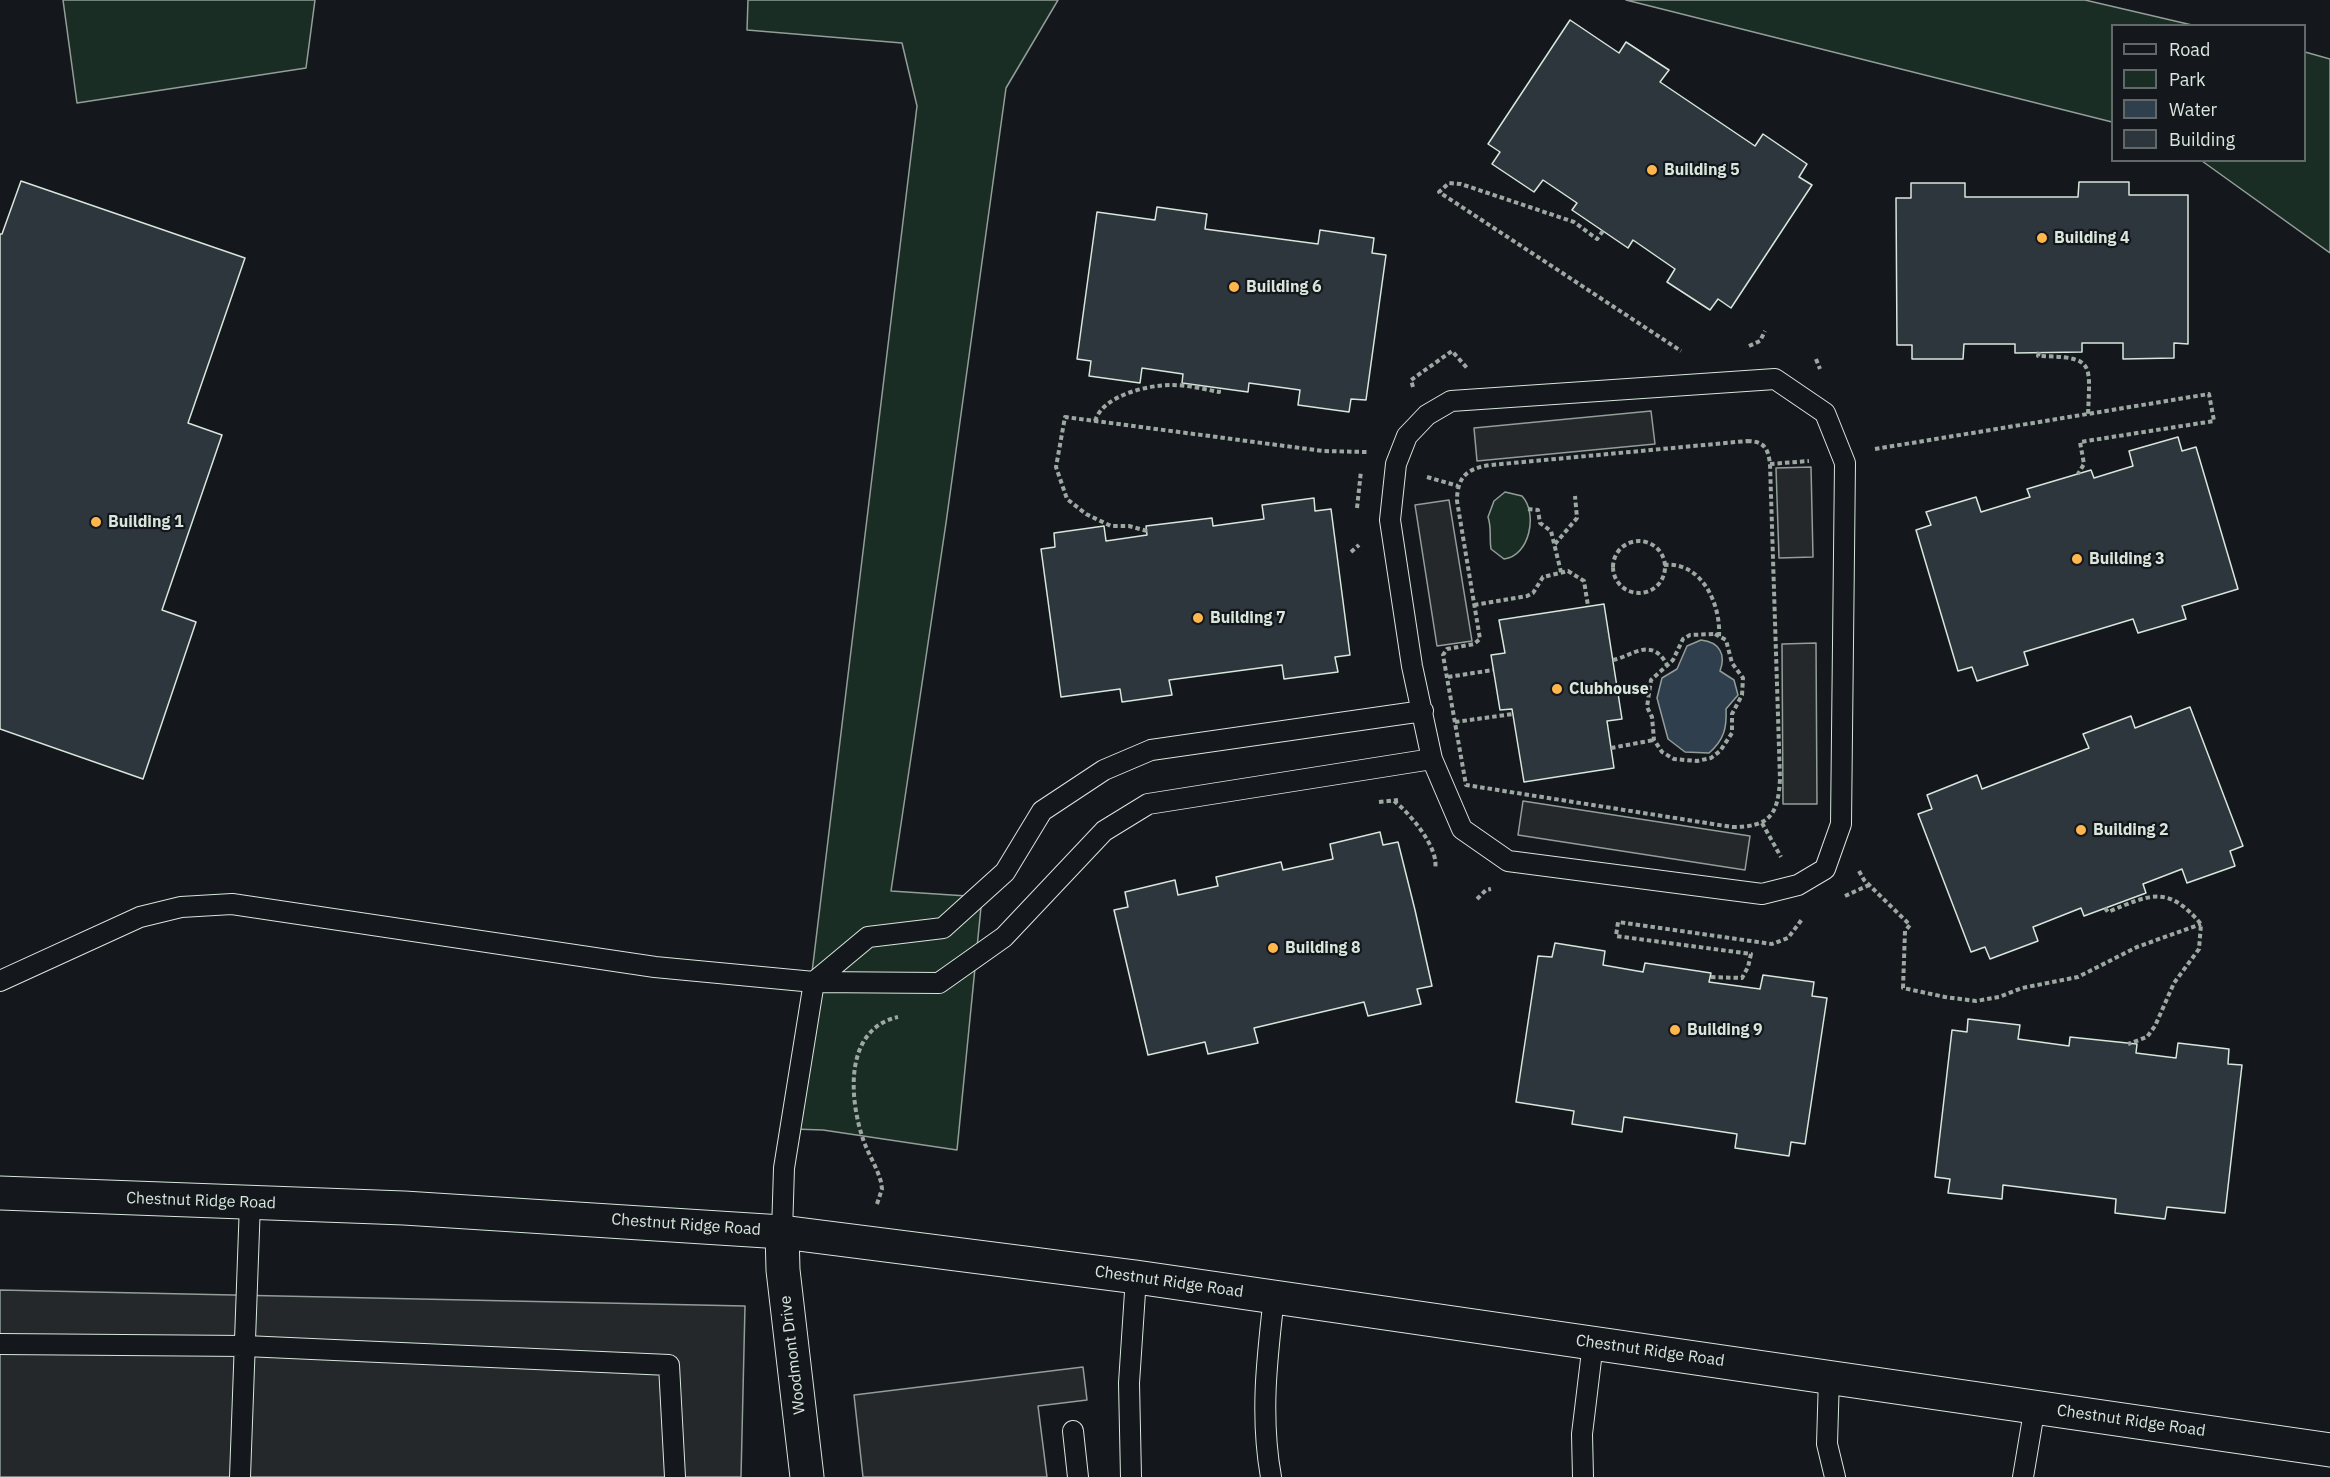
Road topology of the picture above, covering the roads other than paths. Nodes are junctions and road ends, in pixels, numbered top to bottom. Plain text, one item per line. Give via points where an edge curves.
1 (1423, 711) junction
2 (1432, 759) junction
3 (0, 981) edge
4 (814, 982) junction
5 (0, 1193) edge
6 (250, 1203) junction
7 (782, 1232) junction
8 (1136, 1277) junction
9 (1274, 1297) junction
10 (1593, 1343) junction
11 (0, 1344) edge
12 (245, 1346) junction
13 (1829, 1377) junction
14 (2035, 1406) junction
15 (1073, 1431) dead end
16 (2330, 1450) edge
17 (240, 1477) edge
18 (675, 1477) edge
19 (807, 1477) edge
20 (1078, 1477) edge
21 (1131, 1477) edge
22 (1270, 1477) edge
23 (1583, 1477) edge
24 (1835, 1477) edge
25 (2023, 1477) edge

1 - 2 lane
1 - 2 lane via 1412,666 1390,520 1396,464 1407,436 1427,415 1451,401 1775,380 1825,413 1845,463 1841,824 1825,869 1798,885 1762,894 1508,861 1462,829
1 - 4 lane via 1151,750 1104,770 1042,811 1005,872 943,928 868,937
2 - 4 lane via 1148,804 1104,831 1004,937 939,983
3 - 4 lane via 140,917 181,906 232,904 654,967
4 - 7 lane via 784,1168
5 - 6 main road, Chestnut Ridge Road
6 - 7 main road, Chestnut Ridge Road via 549,1216
6 - 12 lane
7 - 8 main road, Chestnut Ridge Road
7 - 19 main road, Woodmont Drive
8 - 9 main road, Chestnut Ridge Road
8 - 21 lane via 1129,1383
9 - 10 main road, Chestnut Ridge Road
9 - 22 lane via 1264,1379
10 - 13 main road, Chestnut Ridge Road
10 - 23 lane via 1582,1434
11 - 12 lane
12 - 17 lane
12 - 18 lane via 669,1365
13 - 14 main road, Chestnut Ridge Road
13 - 24 lane via 1827,1444
14 - 16 main road, Chestnut Ridge Road
14 - 25 lane
15 - 20 lane

